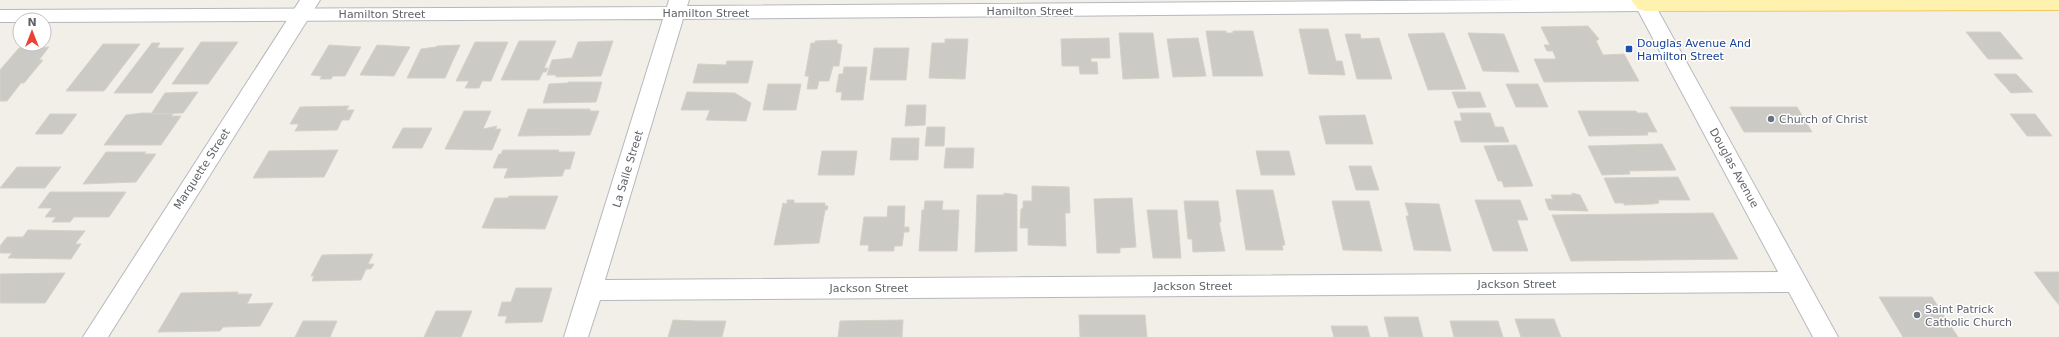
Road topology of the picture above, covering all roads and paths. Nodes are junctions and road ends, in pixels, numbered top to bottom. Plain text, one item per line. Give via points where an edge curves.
1 (1780, 2) edge
2 (1643, 3) edge
3 (2059, 4) edge
4 (1056, 5) edge
5 (677, 6) edge
6 (305, 7) edge
7 (0, 16) edge
8 (1795, 282) junction
9 (591, 290) junction
10 (95, 337) edge
11 (576, 337) edge
12 (1826, 337) edge

1 - 2 main road, Hamilton Street
1 - 3 main road, Hamilton Street
2 - 4 street, Hamilton Street
2 - 8 street, Douglas Avenue
4 - 5 street, Hamilton Street
5 - 6 street, Hamilton Street
5 - 9 street, La Salle Street
6 - 7 street, Hamilton Street
6 - 10 street, Marquette Street
8 - 9 street, Jackson Street
8 - 12 street, Douglas Avenue
9 - 11 street, La Salle Street

